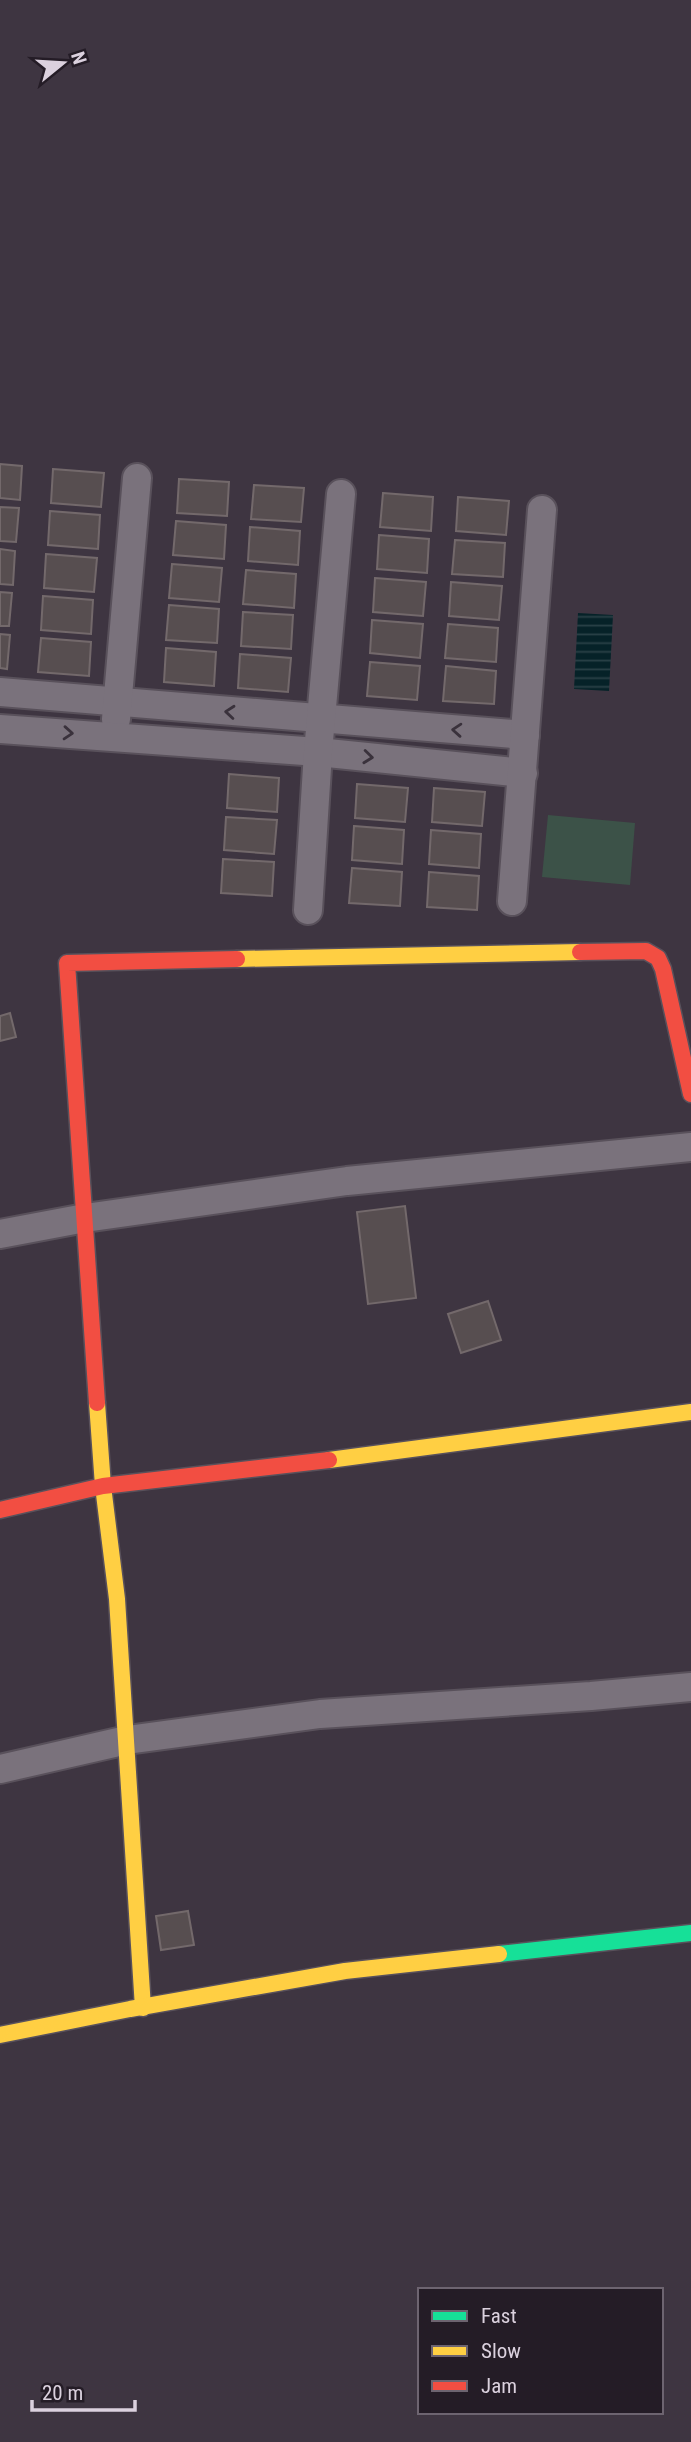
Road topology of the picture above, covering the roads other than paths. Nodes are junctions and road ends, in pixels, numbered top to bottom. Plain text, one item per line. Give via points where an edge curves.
1 (137, 478) dead end
2 (341, 495) dead end
3 (542, 510) dead end
4 (0, 692) edge
5 (117, 702) junction
6 (321, 719) junction
7 (0, 729) edge
8 (525, 735) junction
9 (114, 736) junction
10 (318, 752) junction
11 (523, 773) junction
12 (512, 901) dead end
13 (307, 910) dead end
14 (691, 1094) edge
15 (691, 1147) edge
16 (85, 1218) junction
17 (0, 1234) edge
18 (691, 1412) edge
19 (103, 1486) junction
20 (0, 1510) edge
21 (691, 1687) edge
22 (127, 1740) junction
23 (0, 1769) edge
24 (691, 1933) edge
25 (143, 2008) junction
26 (0, 2035) edge

1 - 5 street
2 - 6 street
3 - 8 street
4 - 5 street
6 -> 5 street
5 - 9 street
8 -> 6 street
6 - 10 street
7 -> 9 street
8 - 11 street
9 - 10 street
10 -> 11 street
10 - 13 street
11 - 12 street
14 - 16 street via 663,969 658,958 646,950 68,963
15 - 16 street via 347,1181
16 - 17 street
16 - 19 street
18 - 19 street
19 - 20 street
19 - 22 street
21 - 22 street via 320,1714
22 - 23 street
22 - 25 street
24 - 25 street via 345,1971
25 - 26 street

